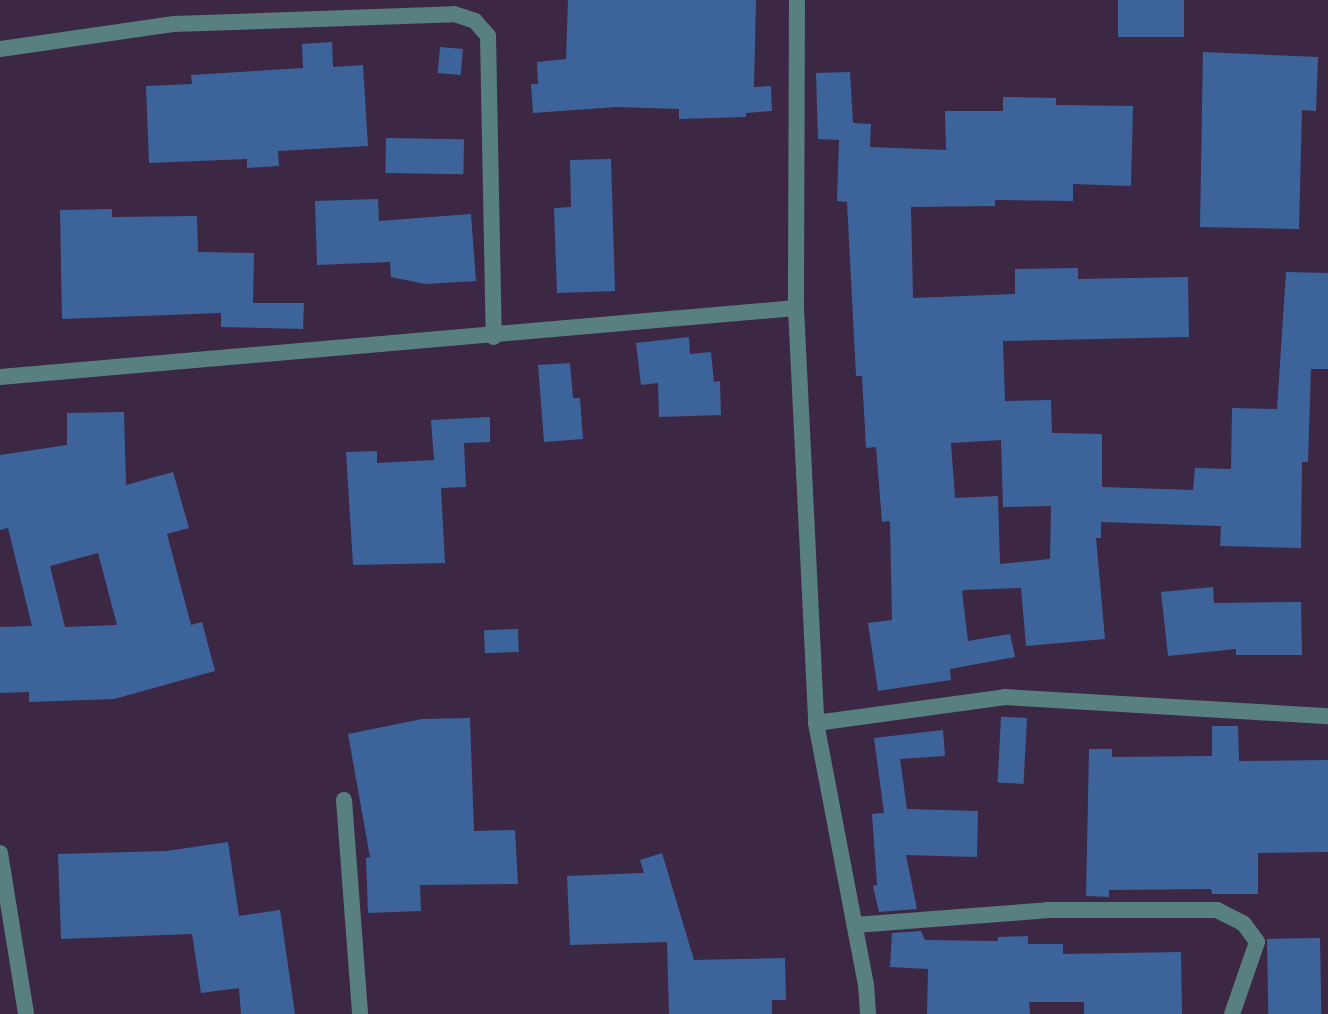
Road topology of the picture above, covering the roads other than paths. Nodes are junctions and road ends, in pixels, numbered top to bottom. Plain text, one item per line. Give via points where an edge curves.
1 (797, 0) edge
2 (0, 49) edge
3 (796, 308) junction
4 (494, 337) junction
5 (0, 377) edge
6 (1328, 716) edge
7 (816, 723) junction
8 (344, 800) dead end
9 (0, 853) edge
10 (855, 925) junction
11 (26, 1014) edge
12 (360, 1014) edge
13 (868, 1014) edge
14 (1232, 1014) edge

1 - 3 street
2 - 4 street via 174,24 454,14 475,21 488,36
3 - 4 street
3 - 7 street
4 - 5 street
6 - 7 street via 1005,697
7 - 10 street
8 - 12 street
9 - 11 street
10 - 13 street
10 - 14 street via 1048,910 1217,910 1244,924 1257,942

